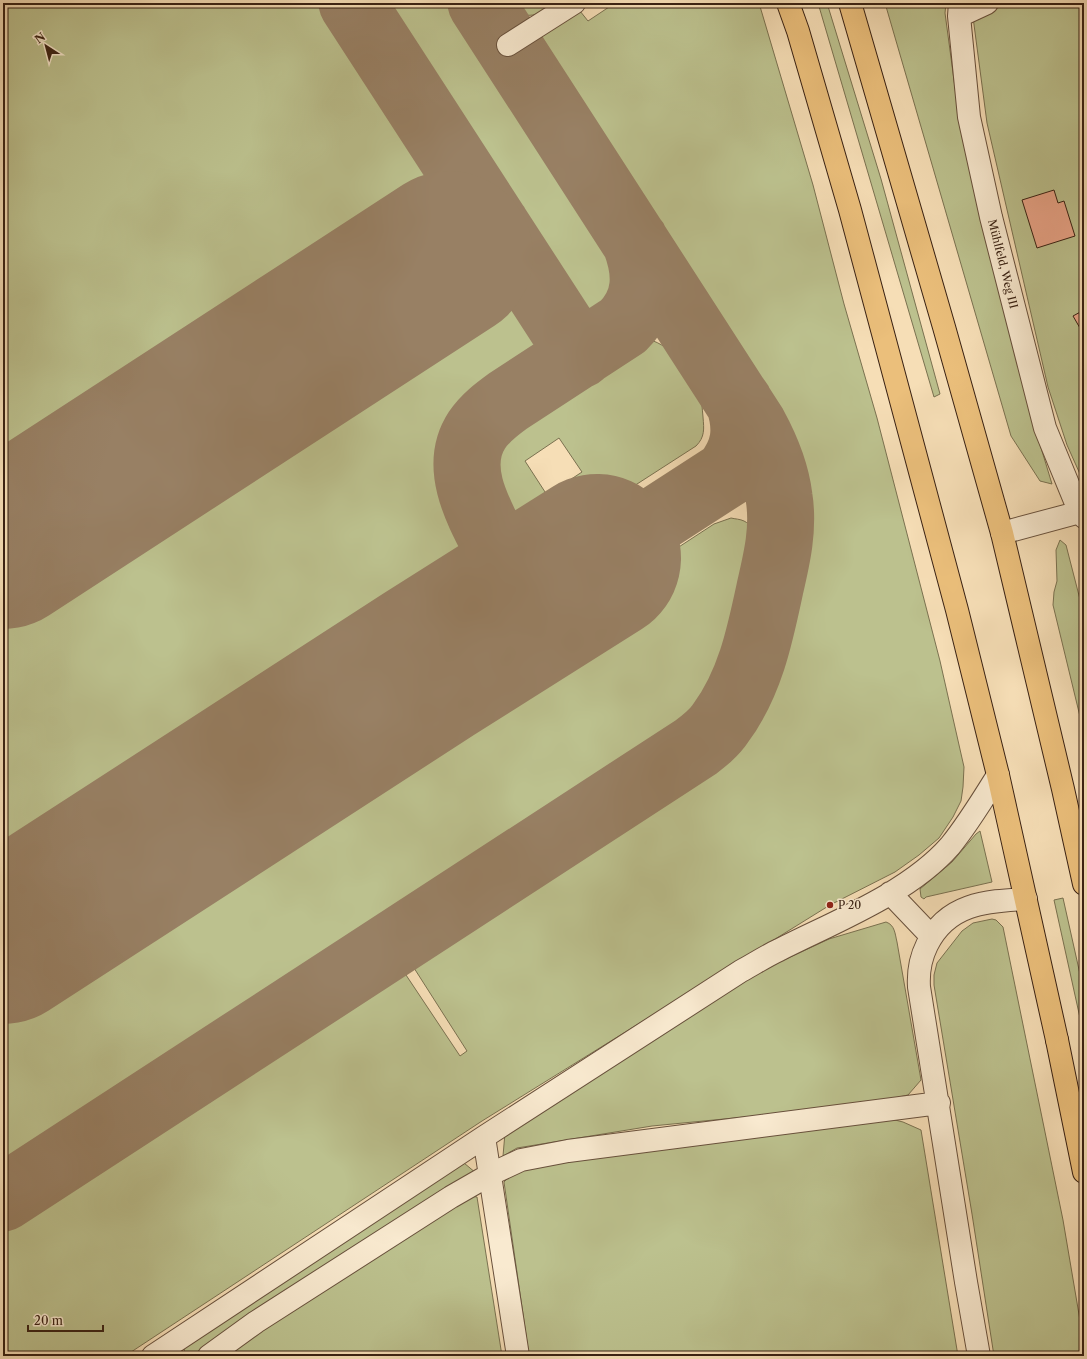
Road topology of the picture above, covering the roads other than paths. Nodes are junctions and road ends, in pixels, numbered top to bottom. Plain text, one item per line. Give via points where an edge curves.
1 (574, 3) edge
2 (788, 3) edge
3 (850, 3) edge
4 (987, 3) edge
5 (959, 10) edge
6 (508, 45) dead end
7 (1083, 513) edge
8 (1002, 534) junction
9 (998, 775) junction
10 (1084, 884) edge
11 (890, 893) junction
12 (1026, 899) junction
13 (931, 936) junction
14 (939, 1103) junction
15 (484, 1137) junction
16 (1084, 1172) edge
17 (491, 1174) junction
18 (153, 1356) edge
19 (209, 1356) edge
20 (518, 1356) edge
21 (980, 1356) edge

1 - 6 street
2 - 9 main road via 850,210 957,610
3 - 8 main road
4 - 5 street
5 - 7 street, Mühlfeld, Weg III via 969,117 991,217 1045,428
7 - 8 street
8 - 10 main road
9 - 11 street via 950,846
9 - 12 main road
11 - 13 street
11 - 15 street via 741,971
12 - 13 street via 972,905 957,912
12 - 16 main road
13 - 14 street via 921,960 918,977
14 - 17 street via 568,1151 521,1160
14 - 21 street
15 - 17 street
15 - 18 street
17 - 19 street via 269,1314
17 - 20 street

